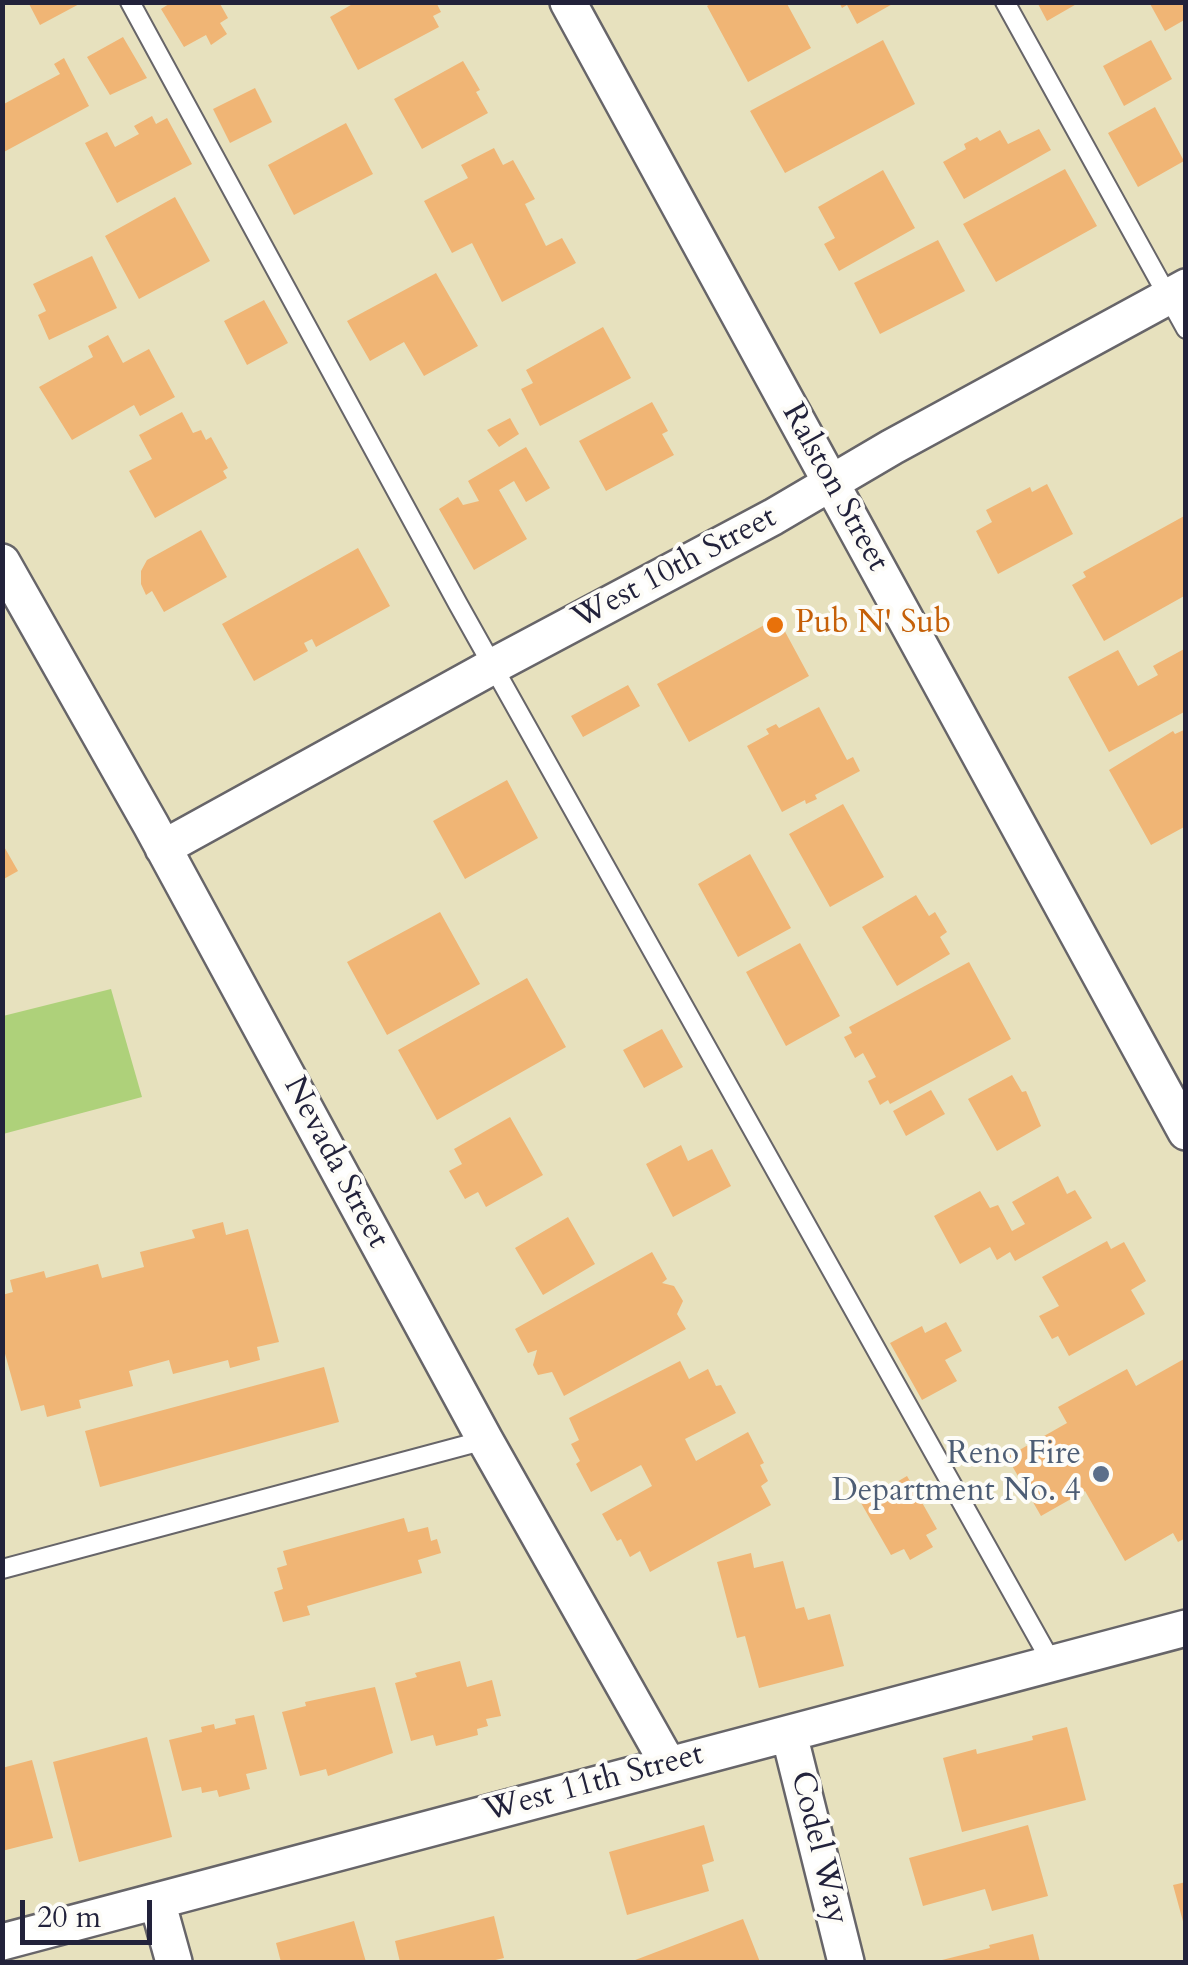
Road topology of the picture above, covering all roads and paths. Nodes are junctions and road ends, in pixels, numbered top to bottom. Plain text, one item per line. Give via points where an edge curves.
1 (130, 2) edge
2 (568, 2) edge
3 (1005, 2) edge
4 (1176, 292) edge
5 (1186, 329) edge
6 (831, 482) junction
7 (2, 562) edge
8 (495, 665) junction
9 (163, 848) junction
10 (1186, 1132) edge
11 (485, 1440) junction
12 (2, 1569) edge
13 (1186, 1628) edge
14 (1052, 1663) junction
15 (789, 1734) junction
16 (668, 1764) junction
17 (157, 1901) junction
18 (2, 1942) edge
19 (174, 1962) edge
20 (846, 1962) edge

1 - 8 lane
2 - 6 street, Ralston Street
3 - 4 lane
4 - 5 lane
4 - 6 street, West 10th Street
6 - 8 street, West 10th Street
6 - 10 street, Ralston Street
7 - 9 street, Nevada Street
8 - 9 street, West 10th Street
8 - 14 lane
9 - 11 street, Nevada Street
11 - 12 lane
11 - 16 street, Nevada Street
13 - 14 street, West 11th Street
14 - 15 street, West 11th Street
15 - 16 street, West 11th Street
15 - 20 street, Codel Way
16 - 17 street, West 11th Street
17 - 18 street, West 11th Street
17 - 19 street

